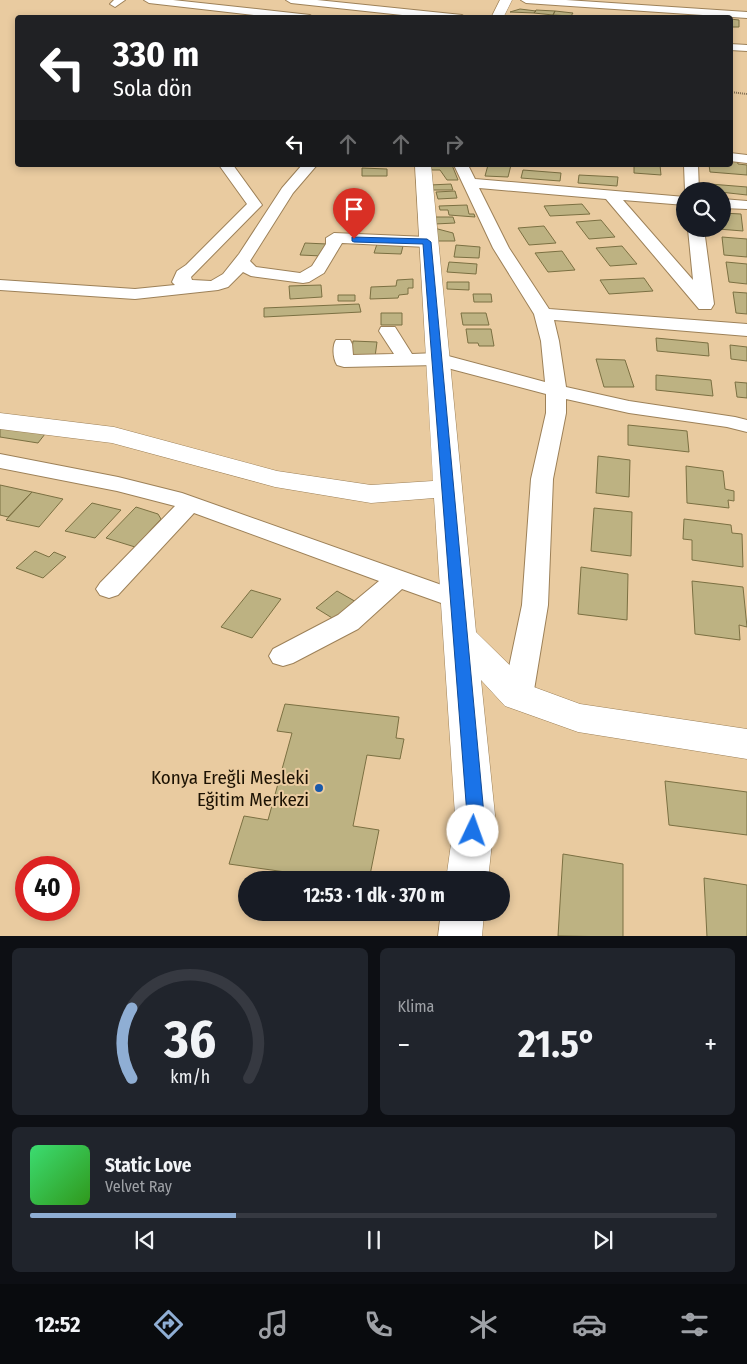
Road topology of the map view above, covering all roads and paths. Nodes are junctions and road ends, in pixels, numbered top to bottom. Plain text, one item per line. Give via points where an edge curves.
1 (149, 0) edge
2 (291, 0) edge
3 (506, 0) edge
4 (526, 0) edge
5 (316, 1) edge
6 (283, 15) edge
7 (436, 15) edge
8 (498, 15) edge
9 (747, 15) edge
10 (733, 47) edge
11 (747, 48) edge
12 (733, 92) edge
13 (747, 94) edge
14 (733, 157) edge
15 (747, 159) edge
16 (228, 167) edge
17 (308, 167) edge
18 (423, 167) edge
19 (691, 167) edge
20 (466, 174) edge
21 (692, 182) edge
22 (611, 195) junction
23 (676, 200) edge
24 (731, 204) edge
25 (747, 205) edge
26 (697, 237) edge
27 (427, 242) junction
28 (241, 261) junction
29 (0, 285) edge
30 (200, 288) junction
31 (705, 304) junction
32 (543, 314) junction
33 (708, 326) junction
34 (747, 330) edge
35 (388, 331) dead end
36 (343, 344) dead end
37 (437, 358) junction
38 (407, 360) junction
39 (556, 391) junction
40 (0, 421) edge
41 (747, 426) edge
42 (0, 461) edge
43 (449, 488) junction
44 (190, 504) junction
45 (398, 579) junction
46 (109, 589) dead end
47 (458, 600) junction
48 (461, 637) junction
49 (283, 656) dead end
50 (518, 696) junction
51 (747, 744) edge
52 (468, 871) edge
53 (462, 921) edge
54 (460, 936) edge

1 - 6 street
2 - 5 street
3 - 8 street
4 - 9 street
5 - 7 street
10 - 11 street
12 - 13 path
14 - 15 street
16 - 30 street via 255,205 183,275 181,282
17 - 28 street via 288,190
18 - 27 street
19 - 21 street
20 - 22 street
20 - 32 street via 501,248
22 - 23 street
22 - 31 street
24 - 25 street
26 - 31 street
27 - 28 street via 334,238 334,244 318,269 303,278 251,271
27 - 37 street
28 - 30 street via 237,270 223,283
29 - 30 street via 135,294
31 - 33 street
32 - 33 street
32 - 39 street
33 - 34 street
35 - 38 street
36 - 38 street via 344,361
37 - 38 street
37 - 39 street
37 - 43 street
39 - 41 street via 629,407 728,420
39 - 50 street via 556,413 542,478 534,606
40 - 43 street via 114,436 275,479 371,494
42 - 44 street via 118,484
43 - 47 street
44 - 45 street
44 - 46 street
45 - 47 street
45 - 49 street via 348,622
47 - 48 street
48 - 50 street
48 - 52 street via 476,815
50 - 51 street via 578,718
53 - 54 street

